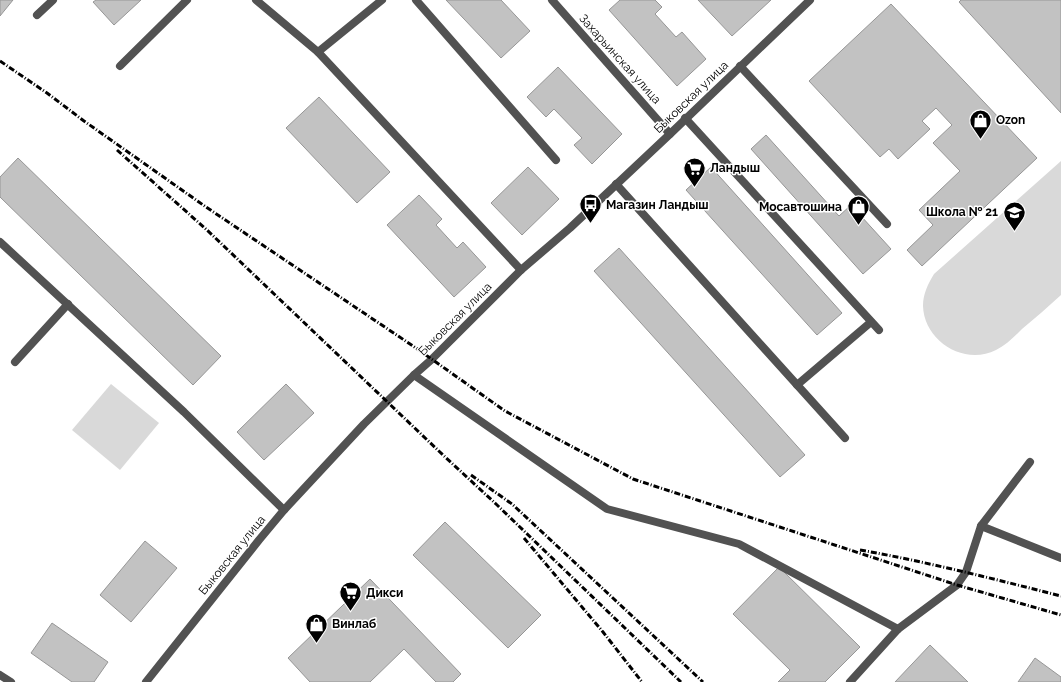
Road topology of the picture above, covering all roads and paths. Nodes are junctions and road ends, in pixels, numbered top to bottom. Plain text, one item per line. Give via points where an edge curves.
1 (53, 0) edge
2 (187, 0) edge
3 (256, 0) edge
4 (382, 0) edge
5 (416, 0) edge
6 (552, 0) edge
7 (810, 0) edge
8 (36, 15) dead end
9 (318, 52) junction
10 (120, 66) dead end
11 (740, 66) junction
12 (685, 118) junction
13 (670, 134) junction
14 (556, 160) dead end
15 (616, 184) junction
16 (887, 224) dead end
17 (0, 242) edge
18 (522, 270) junction
19 (68, 304) junction
20 (871, 322) junction
21 (879, 330) dead end
22 (15, 362) dead end
23 (414, 375) junction
24 (797, 385) junction
25 (845, 438) dead end
26 (1030, 462) dead end
27 (284, 510) junction
28 (981, 526) junction
29 (1061, 558) edge
30 (898, 629) junction
31 (0, 675) edge
32 (11, 682) edge
33 (146, 682) edge
34 (850, 682) edge

1 - 8 street
2 - 10 street
3 - 9 street
4 - 9 street
5 - 14 street
6 - 13 street, Захарьинская улица
7 - 11 street, Быковская улица
9 - 18 street
11 - 12 street, Быковская улица
11 - 16 street
12 - 13 street, Быковская улица
12 - 20 street
13 - 15 street, Быковская улица
15 - 18 street, Быковская улица
15 - 24 street
17 - 19 street
18 - 23 street, Быковская улица
19 - 22 street
19 - 27 street
20 - 21 street
20 - 24 street
23 - 27 street, Быковская улица via 364,424
23 - 30 street via 608,509 739,544
24 - 25 street
26 - 28 street
27 - 33 street, Быковская улица
28 - 29 street
28 - 30 street via 966,572 957,585
30 - 34 street
31 - 32 street

